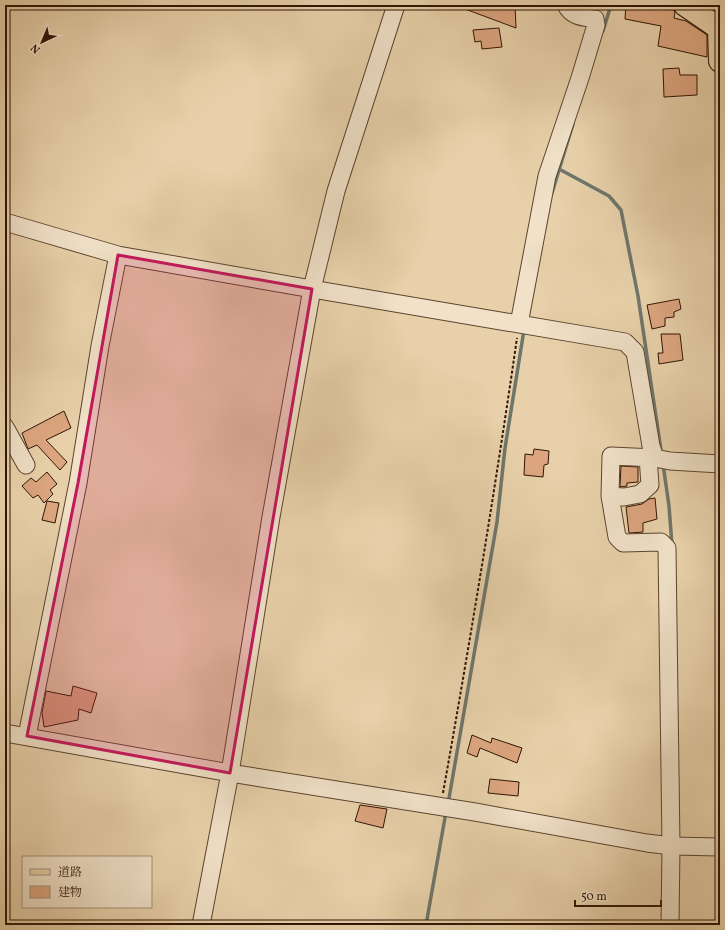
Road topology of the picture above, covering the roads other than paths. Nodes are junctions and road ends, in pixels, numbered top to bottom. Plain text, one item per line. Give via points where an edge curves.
1 (396, 5) edge
2 (566, 5) edge
3 (685, 5) edge
4 (720, 29) edge
5 (720, 61) edge
6 (5, 222) edge
7 (118, 255) junction
8 (312, 289) junction
9 (519, 324) junction
10 (5, 427) edge
11 (651, 458) junction
12 (720, 464) edge
13 (26, 465) dead end
14 (610, 496) junction
15 (5, 733) edge
16 (27, 736) junction
17 (230, 773) junction
18 (671, 846) junction
19 (720, 847) edge
20 (201, 925) edge
21 (670, 925) edge

1 - 8 street via 336,191
2 - 9 street via 575,15 595,19 596,25 547,176
3 - 4 main road
4 - 5 main road
6 - 7 street
7 - 8 street
7 - 16 street via 100,346 78,483
8 - 9 street
8 - 17 street via 271,517
9 - 11 street via 625,342 635,352
10 - 13 street
11 - 12 street
11 - 14 street via 650,485 640,494
11 - 14 street via 611,456
14 - 18 street via 617,537 623,543 661,542 667,548
15 - 16 street
16 - 17 street
17 - 18 street
17 - 20 street
18 - 19 street
18 - 21 street

